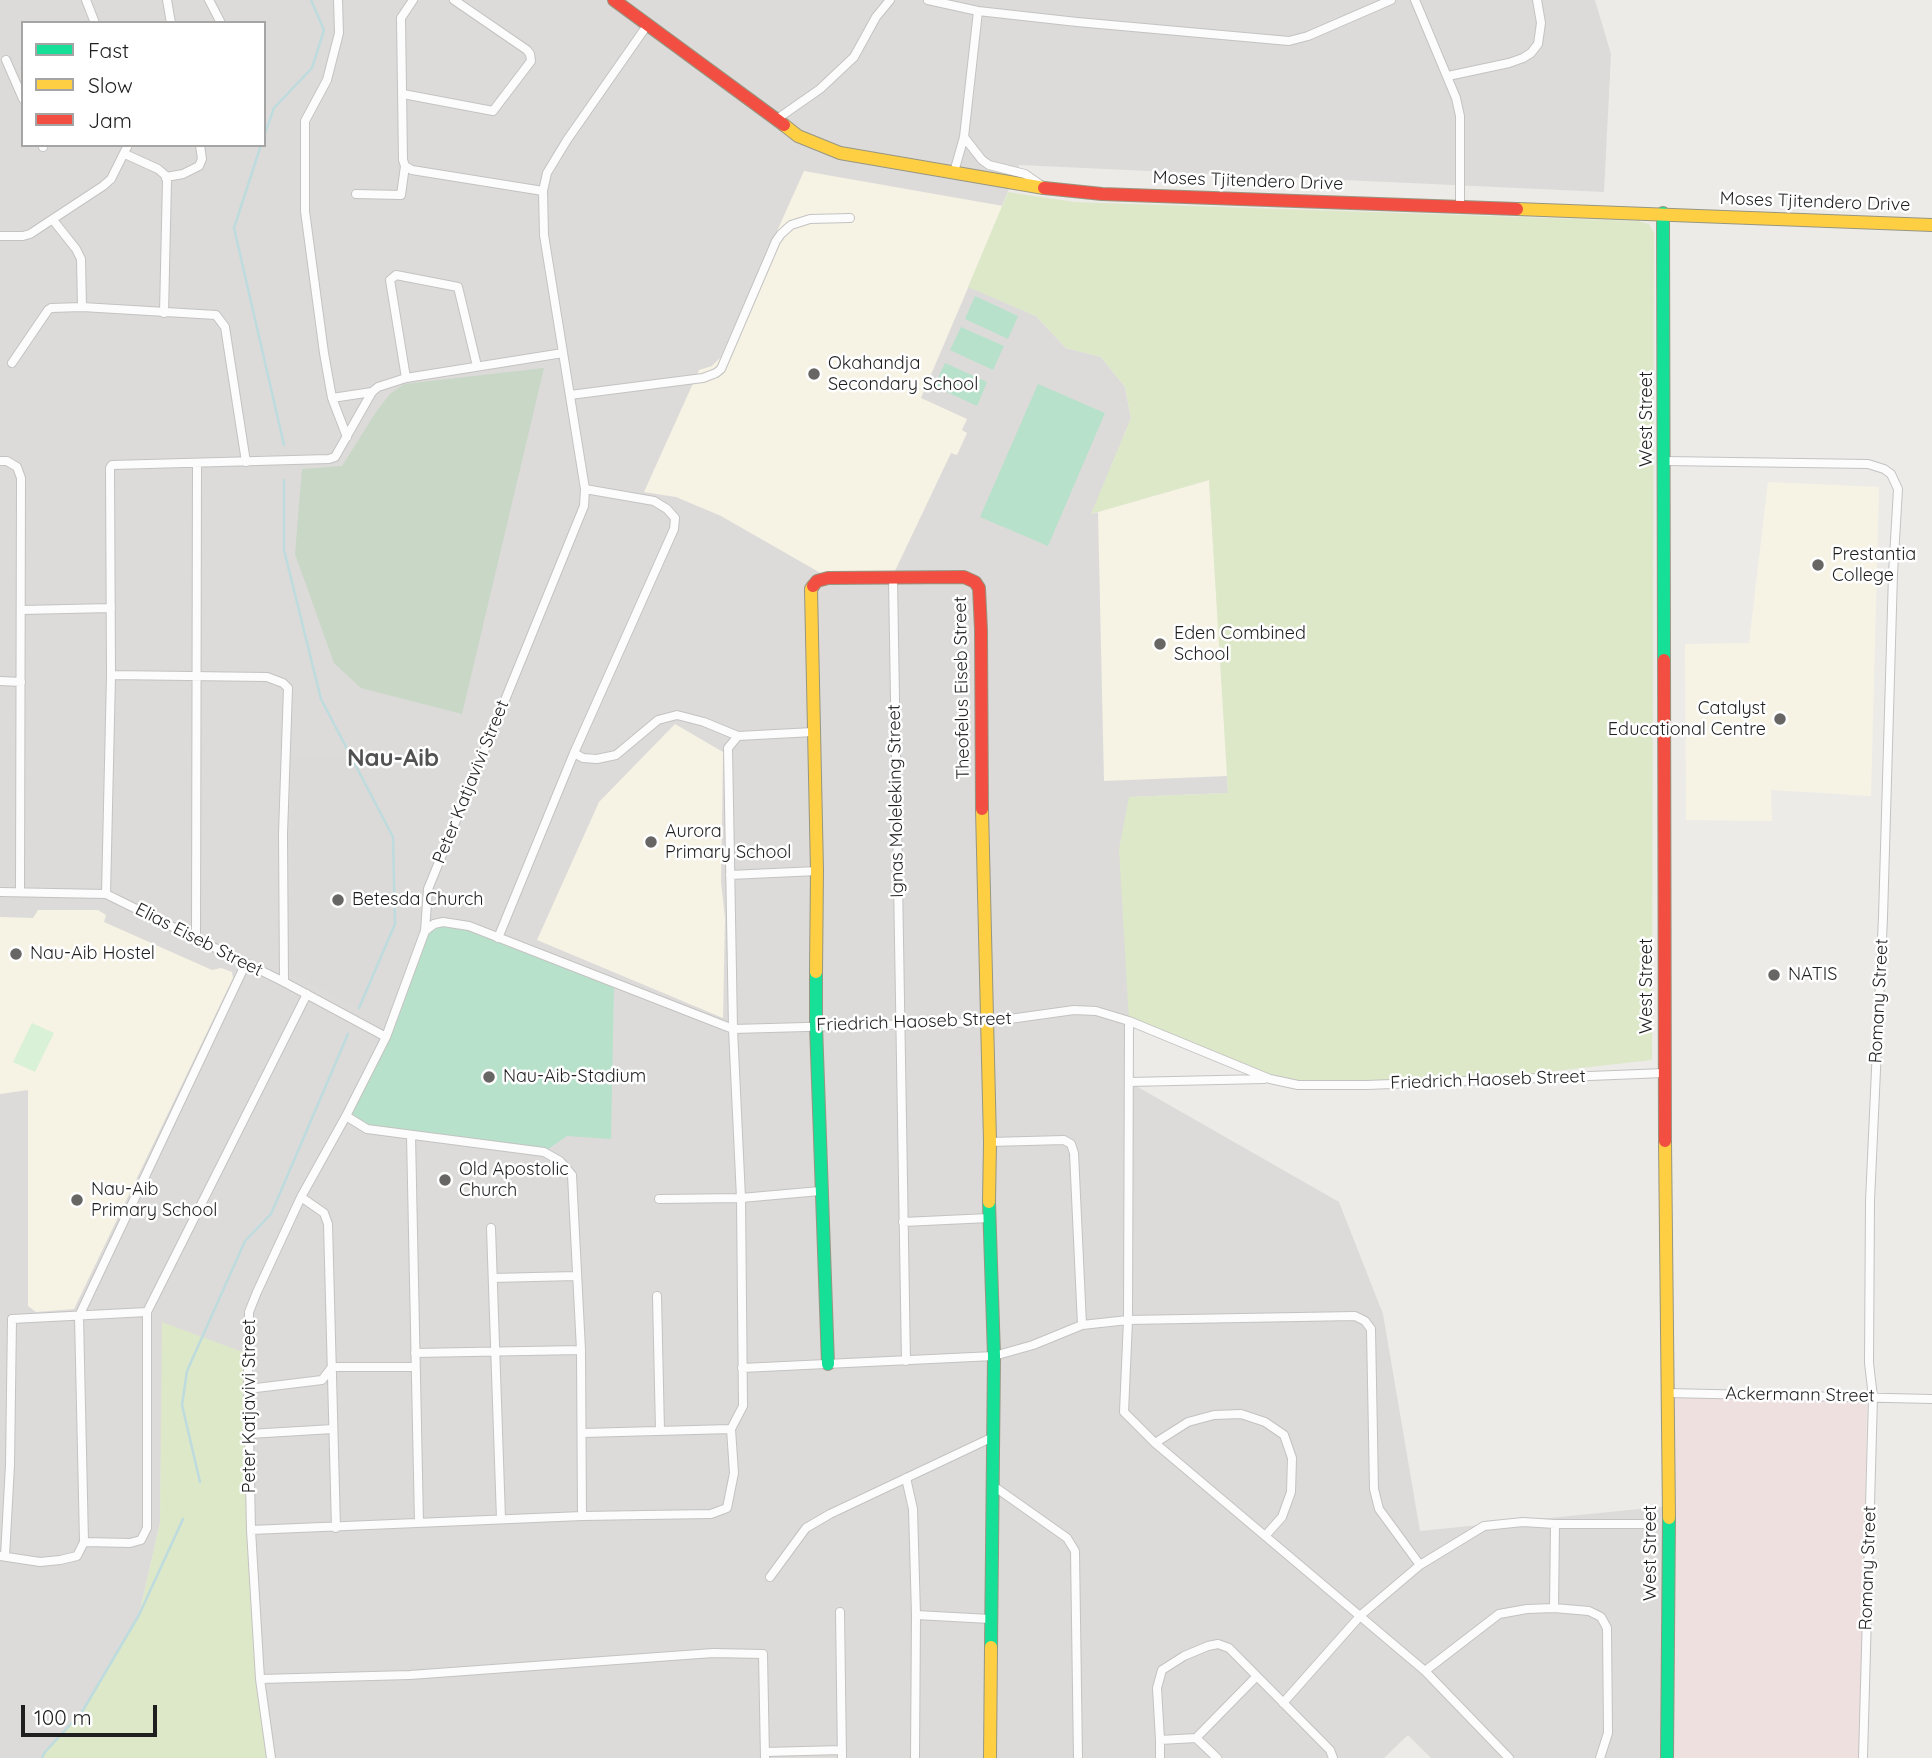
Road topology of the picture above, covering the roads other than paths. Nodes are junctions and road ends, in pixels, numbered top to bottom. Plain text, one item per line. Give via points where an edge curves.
1 (86, 0) edge
2 (167, 0) edge
3 (209, 0) edge
4 (338, 0) edge
5 (413, 0) edge
6 (454, 0) edge
7 (890, 0) edge
8 (928, 0) edge
9 (1391, 0) edge
10 (1415, 0) edge
11 (1537, 0) edge
12 (619, 2) edge
13 (978, 11) junction
14 (94, 21) edge
15 (171, 21) edge
16 (220, 21) edge
17 (648, 24) junction
18 (6, 60) dead end
19 (1448, 76) junction
20 (21, 94) edge
21 (403, 94) junction
22 (778, 119) junction
23 (964, 137) junction
24 (200, 147) edge
25 (126, 150) edge
26 (405, 166) junction
27 (954, 172) junction
28 (166, 177) junction
29 (1045, 188) junction
30 (543, 191) junction
31 (356, 194) dead end
32 (1460, 206) junction
33 (1663, 213) junction
34 (850, 218) dead end
35 (53, 220) junction
36 (1932, 225) edge
37 (0, 236) edge
38 (82, 307) junction
39 (164, 313) junction
40 (563, 353) junction
41 (12, 363) dead end
42 (477, 366) junction
43 (406, 378) junction
44 (372, 392) junction
45 (570, 395) junction
46 (332, 398) junction
47 (347, 437) junction
48 (0, 461) edge
49 (1665, 461) junction
50 (246, 462) junction
51 (197, 464) junction
52 (585, 489) junction
53 (892, 579) junction
54 (111, 608) junction
55 (22, 610) junction
56 (111, 675) junction
57 (198, 676) junction
58 (0, 681) edge
59 (21, 682) junction
60 (813, 732) junction
61 (738, 736) junction
62 (574, 752) junction
63 (817, 871) junction
64 (730, 875) junction
65 (0, 891) edge
66 (20, 892) junction
67 (106, 894) junction
68 (425, 931) junction
69 (196, 938) junction
70 (498, 938) junction
71 (246, 963) junction
72 (284, 982) junction
73 (307, 994) junction
74 (1129, 1021) junction
75 (988, 1022) junction
76 (899, 1024) junction
77 (816, 1025) junction
78 (733, 1029) junction
79 (386, 1037) junction
80 (1664, 1073) junction
81 (1270, 1079) junction
82 (1129, 1082) junction
83 (346, 1116) junction
84 (411, 1135) junction
85 (990, 1142) junction
86 (820, 1191) junction
87 (301, 1198) junction
88 (741, 1198) junction
89 (659, 1199) dead end
90 (989, 1219) junction
91 (903, 1222) junction
92 (491, 1228) dead end
93 (576, 1276) junction
94 (493, 1278) junction
95 (657, 1296) dead end
96 (147, 1312) junction
97 (79, 1316) junction
98 (1128, 1320) junction
99 (1082, 1325) junction
100 (581, 1350) junction
101 (496, 1352) junction
102 (415, 1353) junction
103 (994, 1356) junction
104 (906, 1361) junction
105 (828, 1364) junction
106 (332, 1367) junction
107 (415, 1367) junction
108 (742, 1368) junction
109 (248, 1389) junction
110 (1668, 1393) junction
111 (1873, 1397) junction
112 (1932, 1398) edge
113 (333, 1429) junction
114 (730, 1429) junction
115 (660, 1431) junction
116 (583, 1433) junction
117 (249, 1434) junction
118 (992, 1437) junction
119 (1155, 1443) junction
120 (0, 1463) edge
121 (10, 1465) junction
122 (906, 1478) junction
123 (992, 1485) junction
124 (583, 1516) junction
125 (501, 1519) junction
126 (419, 1523) junction
127 (1555, 1524) junction
128 (1646, 1524) dead end
129 (336, 1528) junction
130 (251, 1531) junction
131 (1265, 1536) junction
132 (84, 1542) junction
133 (2, 1556) edge
134 (1420, 1565) junction
135 (770, 1577) dead end
136 (1554, 1608) junction
137 (840, 1612) dead end
138 (916, 1615) junction
139 (1362, 1615) junction
140 (990, 1619) junction
141 (1425, 1671) junction
142 (1256, 1677) junction
143 (260, 1679) junction
144 (1283, 1703) junction
145 (1196, 1738) junction
146 (1160, 1741) junction
147 (842, 1754) edge
148 (765, 1755) edge
149 (271, 1758) edge
150 (915, 1758) edge
151 (990, 1758) edge
152 (1078, 1758) edge
153 (1160, 1758) edge
154 (1217, 1758) edge
155 (1333, 1758) edge
156 (1509, 1758) edge
157 (1600, 1758) edge
158 (1667, 1758) edge
159 (1863, 1758) edge

1 - 14 street
2 - 15 street
3 - 16 street
4 - 46 street via 339,33 327,80 305,121 306,211
5 - 21 street via 401,18
6 - 21 street via 527,50 531,61 493,111
7 - 22 street via 854,57
8 - 13 street
9 - 13 street via 1289,41
10 - 19 street
11 - 19 street via 1538,44 1524,58
12 - 17 street, Moses Tjitendero Drive
13 - 23 street
17 - 22 street, Moses Tjitendero Drive
17 - 30 street, Peter Katjavivi Street via 567,140 547,173
18 - 20 street
19 - 32 street via 1460,116
21 - 26 street
22 - 27 street, Moses Tjitendero Drive via 798,136 840,153
23 - 27 street
23 - 29 street via 982,160 1025,174
24 - 28 street via 199,166
25 - 28 street
25 - 35 street via 103,186
26 - 30 street
26 - 31 street via 401,195
27 - 29 street, Moses Tjitendero Drive
28 - 39 street
29 - 32 street, Moses Tjitendero Drive via 1102,194
30 - 40 street, Peter Katjavivi Street via 544,235
32 - 33 street, Moses Tjitendero Drive
33 - 36 street, Moses Tjitendero Drive
33 - 49 street, West Street
34 - 45 street via 810,219 781,234 716,373
35 - 37 street via 23,236
35 - 38 street via 81,259
38 - 39 street
38 - 41 street via 48,310
39 - 50 street via 216,315 225,327
40 - 42 street
40 - 45 street, Peter Katjavivi Street
42 - 43 street
42 - 43 street via 458,287 396,275 390,279
43 - 44 street
44 - 46 street
44 - 47 street
45 - 52 street, Peter Katjavivi Street
46 - 47 street
47 - 50 street via 329,459
48 - 55 street via 17,467 21,478
49 - 80 street, West Street
49 - 111 street, Romany Street via 1868,464 1891,474 1898,489 1870,1201
50 - 51 street
51 - 54 street via 110,468
51 - 57 street
52 - 62 street via 654,501 675,518
52 - 68 street, Peter Katjavivi Street via 579,523 431,880
53 - 60 street, Theofelus Eiseb Street via 828,578 811,589
53 - 75 street, Theofelus Eiseb Street via 964,577 979,588
53 - 76 street, Ignas Moleleking Street
54 - 55 street
54 - 56 street
55 - 59 street
56 - 57 street
56 - 67 street
57 - 69 street
57 - 72 street via 267,677 288,688
58 - 59 street
59 - 66 street
60 - 61 street
60 - 63 street, Theofelus Eiseb Street
61 - 62 street via 677,715 659,720 616,755 583,758
61 - 64 street via 728,748
62 - 70 street
63 - 64 street
63 - 77 street, Theofelus Eiseb Street
64 - 78 street
65 - 66 street, Elias Eiseb Street
66 - 67 street, Elias Eiseb Street
67 - 69 street, Elias Eiseb Street
68 - 70 street, Friedrich Haoseb Street via 443,922
68 - 79 street, Peter Katjavivi Street
69 - 71 street, Elias Eiseb Street
70 - 78 street, Friedrich Haoseb Street
71 - 72 street, Elias Eiseb Street
71 - 97 street
72 - 73 street, Elias Eiseb Street
73 - 79 street, Elias Eiseb Street
73 - 96 street
74 - 75 street, Friedrich Haoseb Street via 1074,1010
74 - 81 street, Friedrich Haoseb Street
74 - 82 street
75 - 76 street, Friedrich Haoseb Street
75 - 85 street
76 - 77 street, Friedrich Haoseb Street
76 - 91 street, Ignas Moleleking Street
77 - 78 street, Friedrich Haoseb Street
77 - 86 street, Theofelus Eiseb Street
78 - 88 street
79 - 83 street, Peter Katjavivi Street
80 - 81 street, Friedrich Haoseb Street via 1367,1085 1298,1085
80 - 110 street, West Street
81 - 82 street
82 - 98 street
83 - 84 street via 367,1129
83 - 87 street, Peter Katjavivi Street
84 - 93 street via 544,1152 560,1161 572,1175
84 - 102 street
85 - 90 street
85 - 99 street via 1064,1140 1071,1144
86 - 88 street
86 - 105 street, Theofelus Eiseb Street
87 - 106 street via 324,1213 328,1224
87 - 109 street, Peter Katjavivi Street via 249,1312
88 - 89 street
88 - 108 street
90 - 91 street
90 - 103 street
91 - 104 street, Ignas Moleleking Street
92 - 94 street
93 - 94 street
93 - 100 street
94 - 101 street
95 - 115 street
96 - 97 street
96 - 132 street via 147,1528 141,1540 130,1543
97 - 121 street via 12,1319
97 - 132 street
98 - 99 street
98 - 119 street via 1124,1412
98 - 134 street via 1355,1317 1365,1321 1371,1329 1373,1351 1374,1489 1379,1509
99 - 103 street
100 - 101 street
100 - 116 street
101 - 102 street
101 - 125 street
102 - 107 street
103 - 104 street
103 - 118 street
104 - 105 street
105 - 108 street
106 - 107 street
106 - 109 street via 321,1380
106 - 113 street
107 - 126 street
108 - 114 street via 743,1406
109 - 117 street, Peter Katjavivi Street
110 - 111 street, Ackermann Street
110 - 158 street, West Street
111 - 112 street, Ackermann Street
111 - 159 street, Romany Street
113 - 117 street
113 - 129 street
114 - 115 street
114 - 124 street via 734,1473 727,1508 711,1514
115 - 116 street
116 - 124 street
117 - 130 street, Peter Katjavivi Street
118 - 122 street
118 - 123 street
119 - 131 street
119 - 131 street via 1188,1422 1214,1415 1241,1414 1265,1422 1283,1435 1292,1458 1291,1492 1282,1517
120 - 121 street
121 - 133 street
122 - 135 street via 806,1528
122 - 138 street via 912,1509
123 - 140 street
123 - 152 street via 1067,1538 1075,1551
124 - 125 street
125 - 126 street
126 - 129 street
127 - 128 street
127 - 134 street via 1484,1525
127 - 136 street
129 - 130 street
130 - 143 street, Peter Katjavivi Street
131 - 139 street
132 - 133 street via 77,1556 60,1560
134 - 139 street
136 - 141 street via 1499,1614
136 - 157 street via 1589,1611 1601,1617 1607,1628 1608,1733
137 - 147 street
138 - 140 street
138 - 150 street
139 - 141 street
139 - 144 street
140 - 151 street
141 - 156 street
142 - 144 street
142 - 145 street
142 - 146 street via 1229,1648 1218,1644 1162,1670 1157,1688
143 - 148 street via 763,1654
143 - 149 street, Peter Katjavivi Street
144 - 155 street via 1330,1749
145 - 146 street
145 - 154 street
146 - 153 street
147 - 148 street

